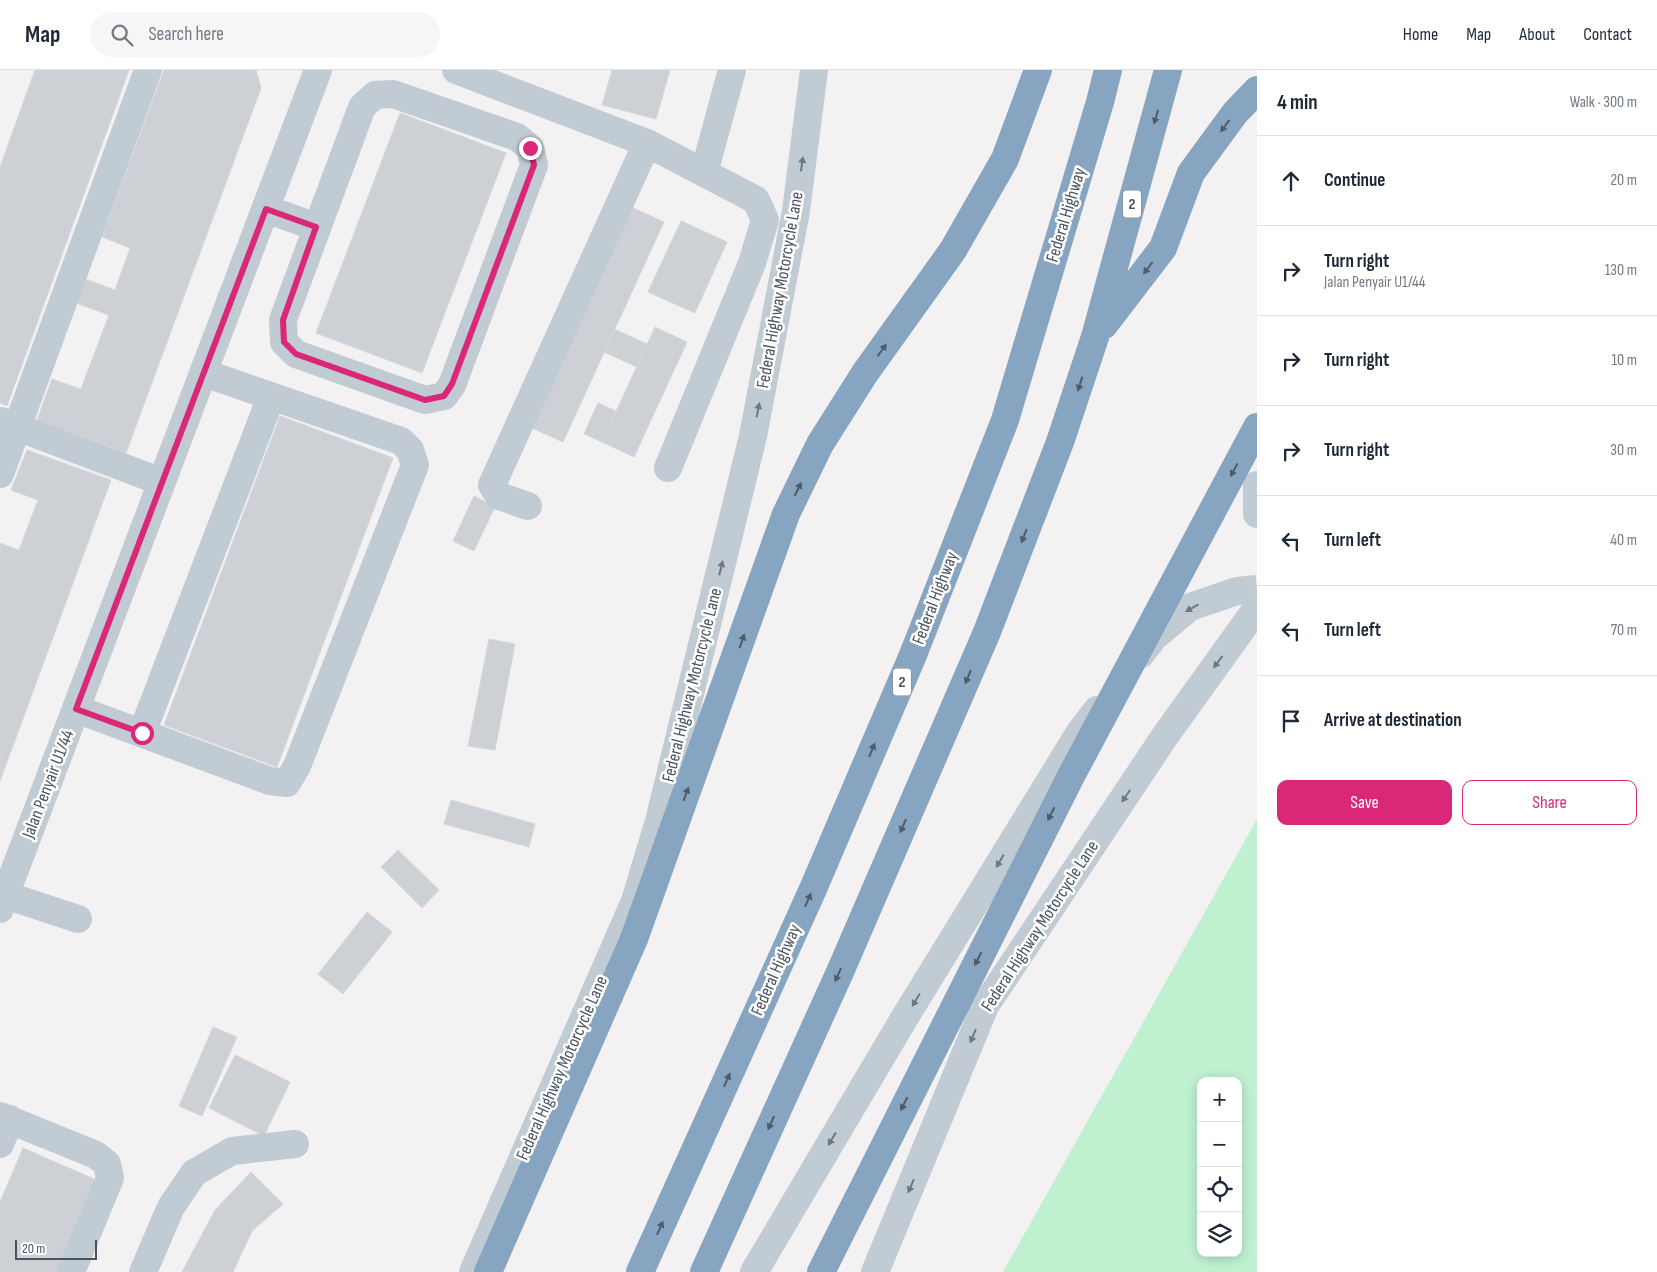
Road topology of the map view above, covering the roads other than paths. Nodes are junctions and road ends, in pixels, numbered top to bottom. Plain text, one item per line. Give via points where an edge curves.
1 (148, 70) edge
2 (318, 70) edge
3 (456, 70) edge
4 (732, 70) edge
5 (814, 70) edge
6 (1038, 70) edge
7 (1108, 70) edge
8 (1168, 70) edge
9 (1257, 90) edge
10 (646, 143) junction
11 (704, 173) junction
12 (266, 209) junction
13 (316, 227) junction
14 (1095, 337) junction
15 (204, 373) junction
16 (271, 398) junction
17 (9, 424) edge
18 (1257, 427) edge
19 (668, 468) dead end
20 (0, 474) edge
21 (162, 482) junction
22 (1257, 485) edge
23 (528, 506) dead end
24 (1257, 514) edge
25 (1237, 591) tunnel mouth
26 (1257, 608) edge
27 (76, 709) junction
28 (142, 733) junction
29 (3, 902) edge
30 (78, 919) dead end
31 (5, 1118) edge
32 (0, 1144) edge
33 (296, 1144) dead end
34 (71, 1272) edge
35 (143, 1272) edge
36 (473, 1272) edge
37 (488, 1272) edge
38 (640, 1272) edge
39 (704, 1272) edge
40 (754, 1272) edge
41 (821, 1272) edge
42 (875, 1272) edge

1 - 17 street
2 - 12 street, Jalan Penyair U1/44
3 - 10 street
4 - 11 street
36 -> 5 street, Federal Highway Motorcycle Lane via 635,900 659,821 753,436 796,211
37 -> 6 highway via 634,939 786,514 820,444 865,373 953,250 1005,159
38 -> 7 highway, Federal Highway / 2 via 817,880 913,655 1002,429
8 -> 14 highway, 2
9 -> 14 highway via 1235,113 1191,173 1163,248
10 - 11 street
10 - 23 street via 492,484 499,496
11 - 19 street via 756,200 765,220 752,263
12 - 13 street
12 - 15 street, Jalan Penyair U1/44
13 - 13 street via 362,107 375,95 394,94 517,137 530,148 534,165 452,384 444,396 425,400 296,354 284,342 283,320
14 -> 39 highway, 2 via 1060,442 987,632 840,972
15 - 16 street
15 - 21 street, Jalan Penyair U1/44
16 - 28 street
16 - 28 street via 401,441 410,450 415,465 297,766 286,783 270,781
17 - 20 street
17 - 21 street
18 -> 41 highway via 1071,776
21 - 27 street, Jalan Penyair U1/44
22 - 24 street
25 -> 40 street via 1190,607 1154,637 1080,732 897,1030
26 -> 42 street, Federal Highway Motorcycle Lane via 1165,736 985,1006
27 - 28 street
27 - 29 street, Jalan Penyair U1/44
29 - 30 street
31 - 32 street
31 - 34 street via 96,1155 107,1164 110,1178
33 - 35 street via 232,1151 194,1173 171,1207

